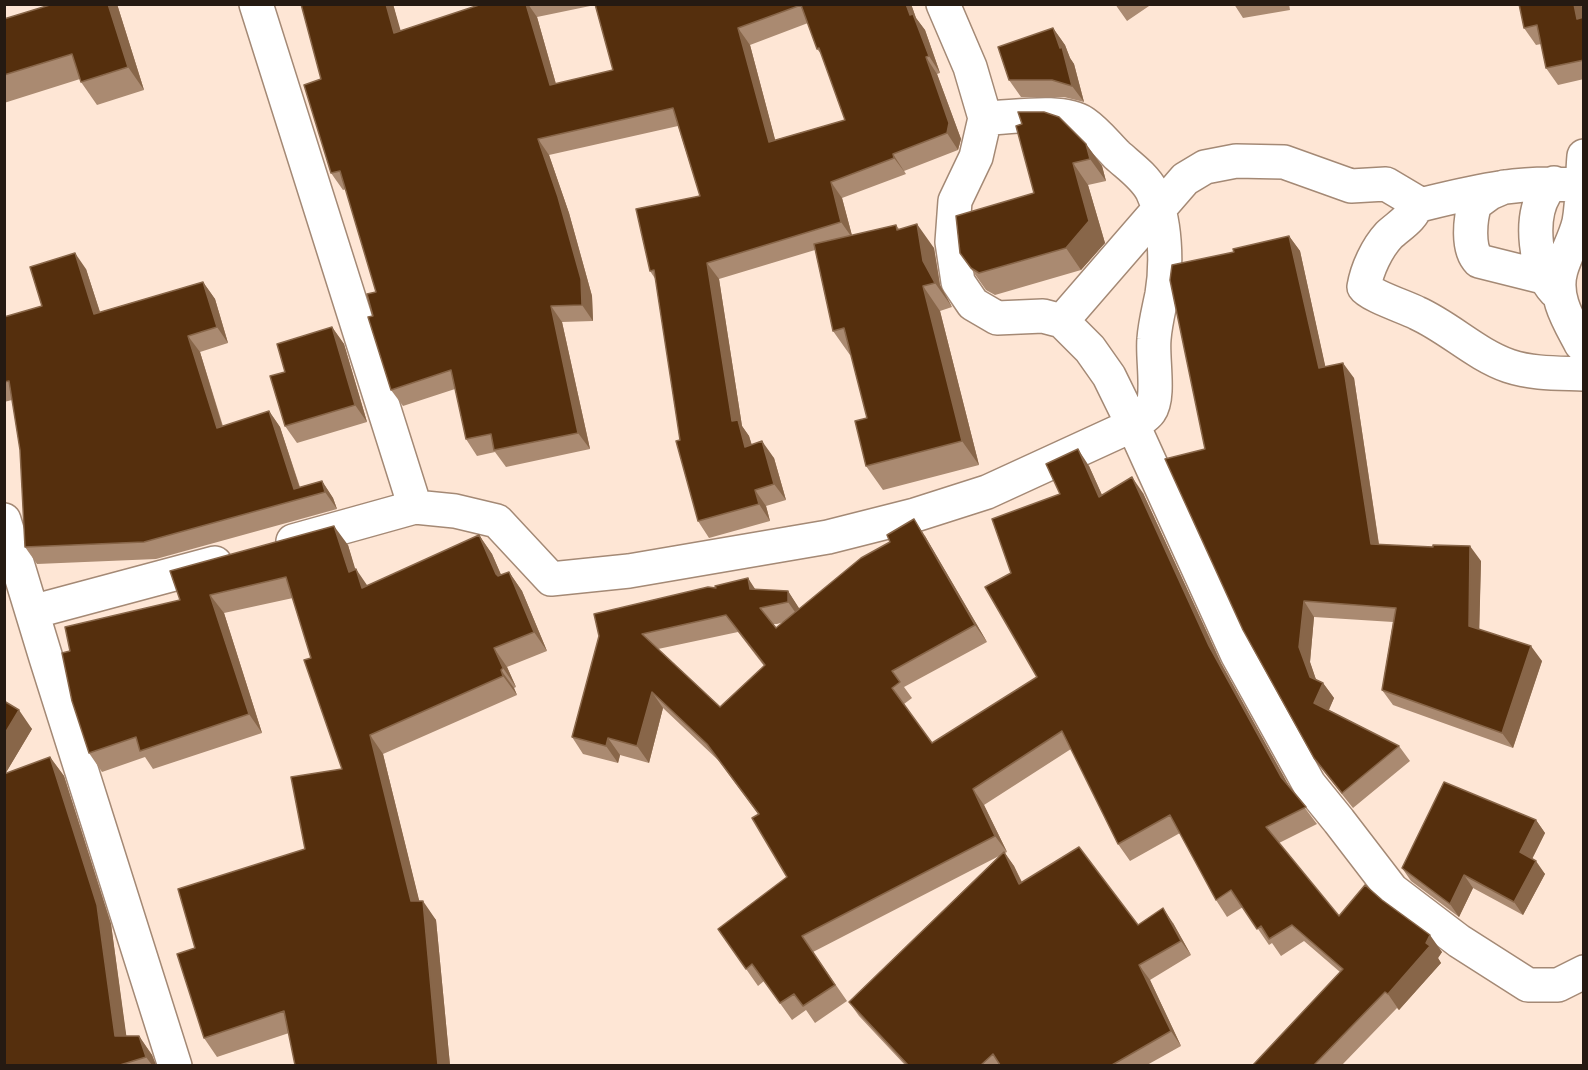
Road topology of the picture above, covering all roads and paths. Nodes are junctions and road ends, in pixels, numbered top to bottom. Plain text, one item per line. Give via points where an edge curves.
1 (256, 4) edge
2 (943, 4) edge
3 (985, 118) junction
4 (1573, 175) edge
5 (1506, 186) junction
6 (1418, 203) junction
7 (1159, 209) junction
8 (1553, 286) junction
9 (1062, 321) junction
10 (1583, 357) edge
11 (1133, 425) junction
12 (415, 507) junction
13 (4, 520) edge
14 (32, 612) junction
15 (1584, 972) edge
16 (175, 1065) edge

1 - 12 street
2 - 3 street via 970,67
3 - 7 street via 1042,115 1082,122 1137,172
3 - 9 street via 976,158 955,201 952,242 958,282 973,304 997,318 1043,316
4 - 5 street
4 - 8 street via 1544,194 1536,218 1538,250
5 - 6 street
5 - 8 street via 1475,204 1475,257
6 - 7 street via 1386,184 1351,186 1284,162 1236,161 1205,167 1185,179
6 - 10 street via 1409,220 1380,245 1364,287 1367,292 1438,323 1471,347 1512,366 1539,372
7 - 9 street
7 - 11 street via 1164,247 1154,337 1157,395 1152,409
8 - 10 street
9 - 11 street via 1090,348
11 - 12 street via 987,492 915,515 828,537 629,571 551,579 497,521
11 - 15 street via 1236,654 1308,784 1392,890 1459,941 1528,985 1558,985
12 - 14 street
13 - 14 street
14 - 16 street

